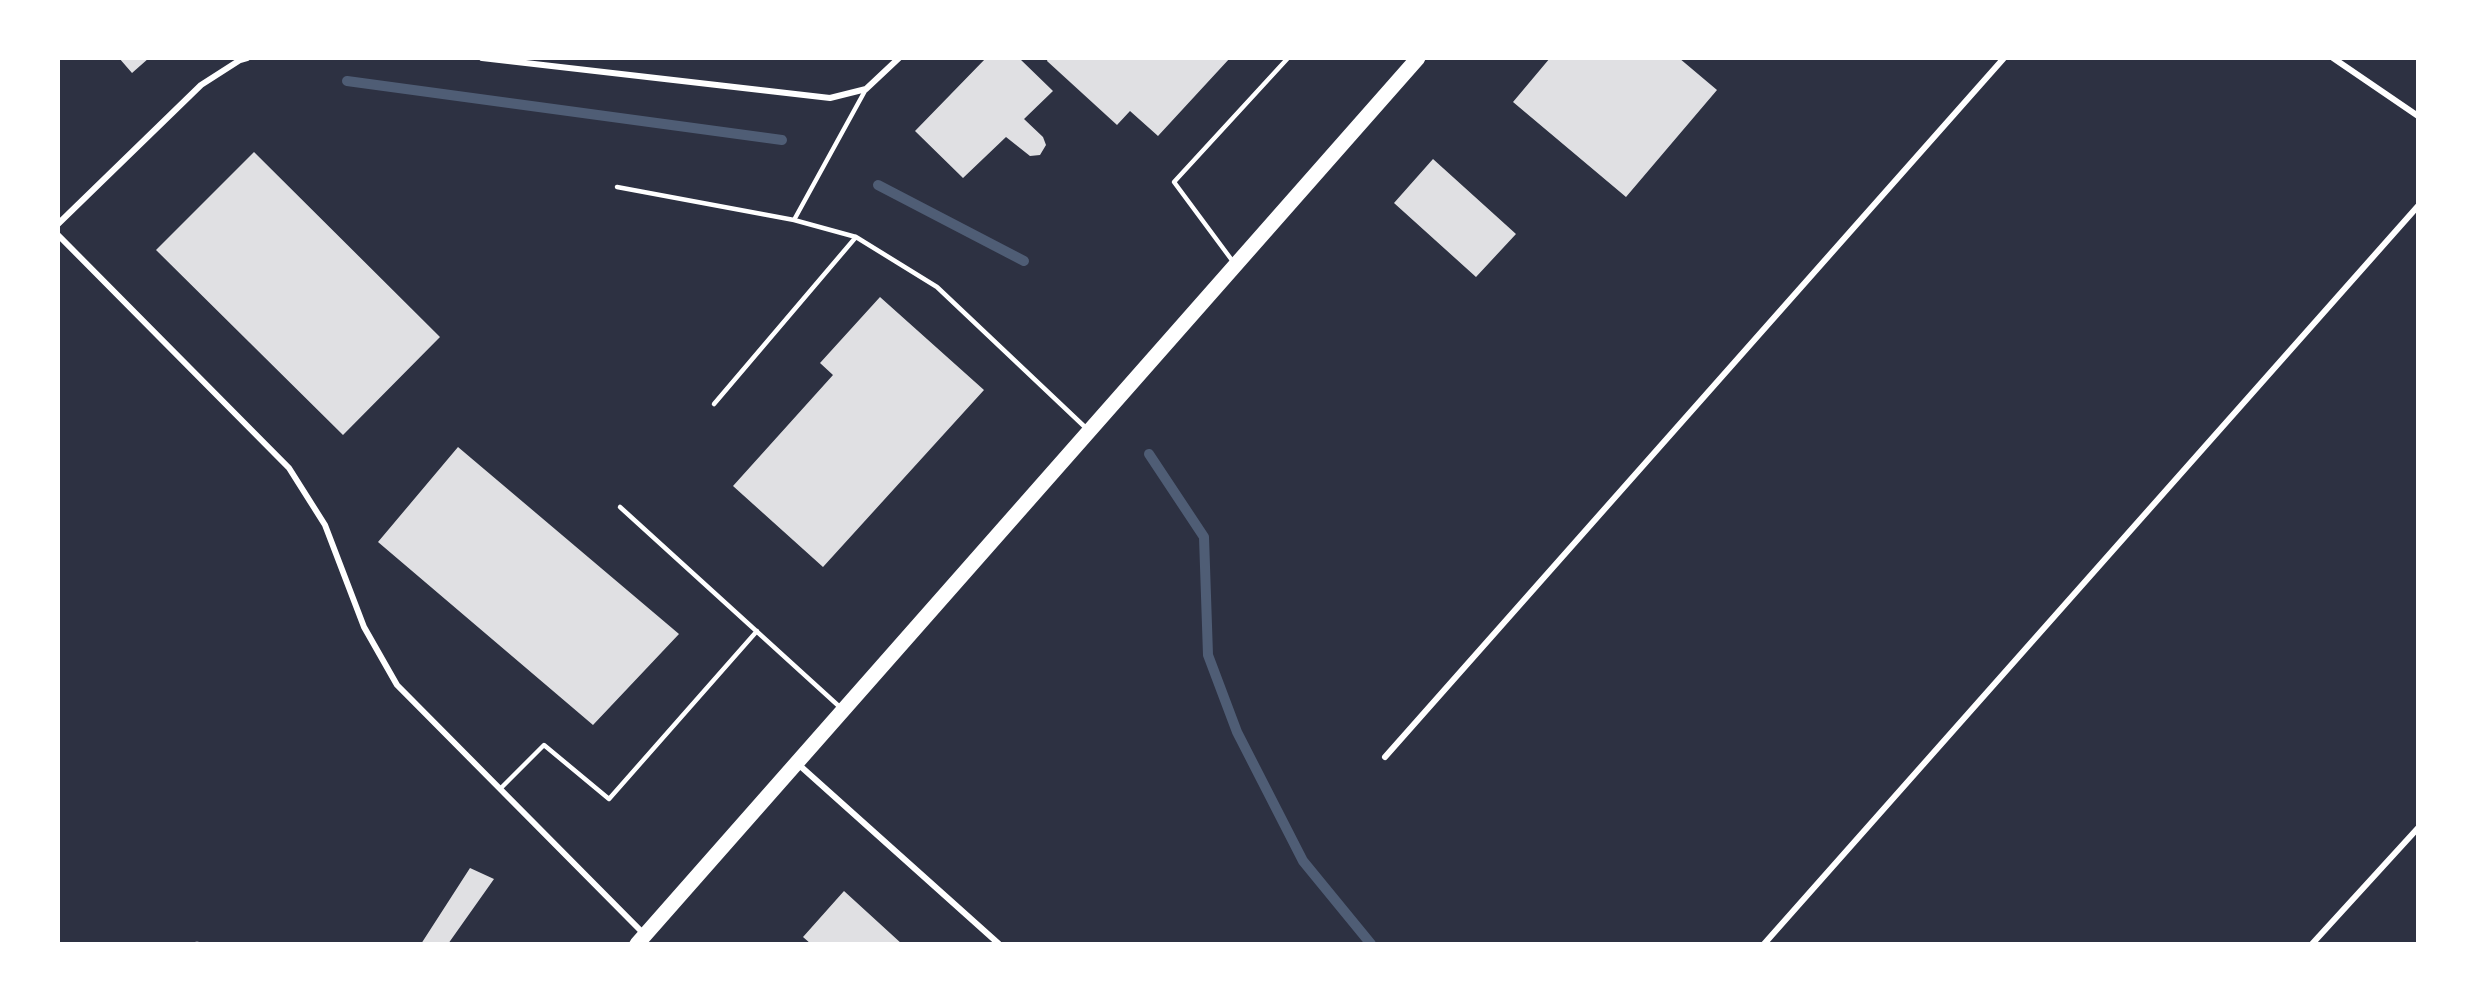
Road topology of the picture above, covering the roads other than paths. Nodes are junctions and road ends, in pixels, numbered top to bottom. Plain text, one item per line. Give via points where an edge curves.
1 (247, 58) edge
2 (482, 58) edge
3 (899, 58) edge
4 (1288, 58) edge
5 (1418, 58) edge
6 (2004, 58) edge
7 (2333, 58) edge
8 (866, 89) junction
9 (2418, 116) edge
10 (617, 187) dead end
11 (2418, 206) edge
12 (794, 220) junction
13 (58, 224) edge
14 (58, 235) edge
15 (856, 237) junction
16 (1236, 266) junction
17 (714, 404) dead end
18 (1089, 430) junction
19 (620, 507) dead end
20 (756, 631) junction
21 (842, 709) junction
22 (1385, 757) dead end
23 (795, 762) junction
24 (500, 789) junction
25 (2418, 828) edge
26 (641, 939) edge
27 (999, 944) edge
28 (1764, 944) edge
29 (2312, 944) edge

1 - 13 street via 201,85
2 - 8 street via 830,98
3 - 8 street
4 - 16 lane via 1174,182
5 - 16 main road
6 - 22 street
7 - 9 street
8 - 12 lane
10 - 12 lane
11 - 28 street
12 - 15 lane
14 - 24 street via 289,468 325,525 364,627 397,685
15 - 17 lane
15 - 18 lane via 937,287
16 - 18 main road
18 - 21 main road
19 - 20 lane
20 - 21 lane
20 - 24 lane via 609,799 544,745
21 - 23 main road
23 - 26 main road
23 - 27 street
24 - 26 street
25 - 29 street

